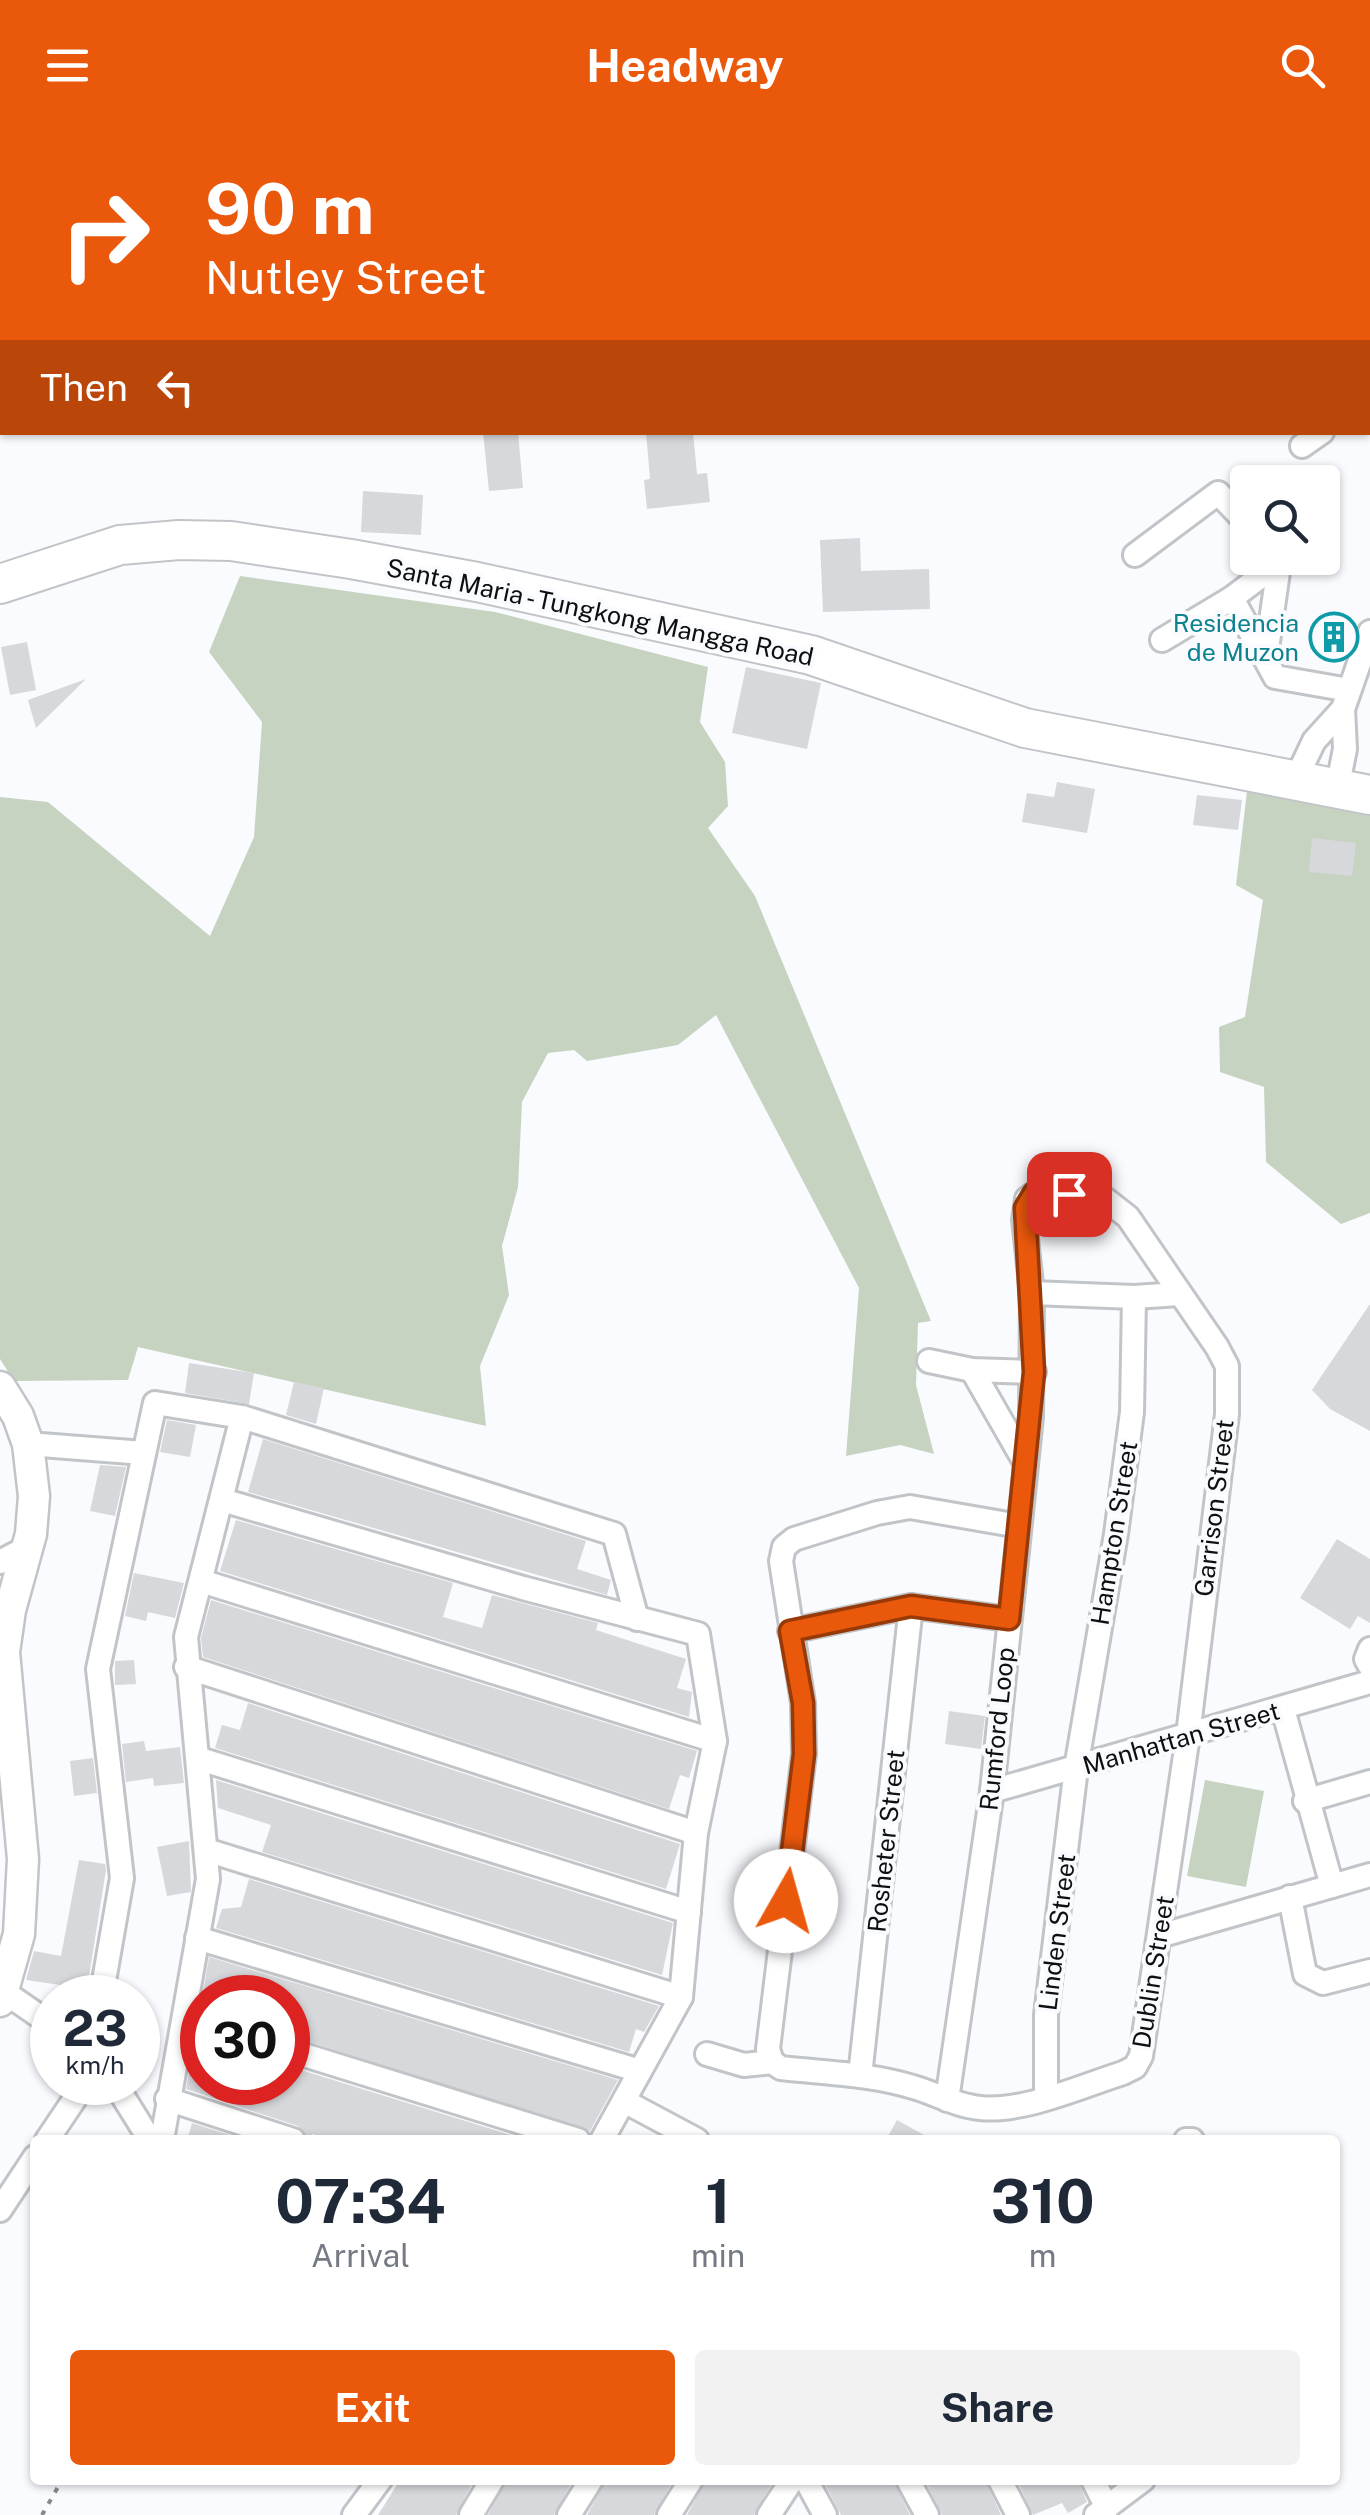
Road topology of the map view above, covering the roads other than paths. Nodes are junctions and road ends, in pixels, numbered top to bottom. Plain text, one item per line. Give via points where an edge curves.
1 (1318, 435) edge
2 (1302, 446) dead end
3 (1230, 505) edge
4 (1135, 555) dead end
5 (1261, 575) edge
6 (1279, 575) edge
7 (0, 584) edge
8 (1232, 598) junction
9 (1370, 632) edge
10 (1162, 640) dead end
11 (1266, 656) junction
12 (1346, 699) junction
13 (1296, 781) junction
14 (1353, 792) edge
15 (1032, 1293) junction
16 (1179, 1294) junction
17 (1134, 1296) junction
18 (929, 1361) dead end
19 (972, 1370) junction
20 (1034, 1372) junction
21 (0, 1388) edge
22 (242, 1417) junction
23 (15, 1428) edge
24 (144, 1453) junction
25 (1026, 1464) junction
26 (222, 1500) junction
27 (1019, 1526) junction
28 (28, 1546) junction
29 (0, 1562) edge
30 (201, 1580) junction
31 (911, 1606) junction
32 (636, 1619) junction
33 (1009, 1619) junction
34 (790, 1631) junction
35 (1370, 1649) edge
36 (1370, 1666) edge
37 (186, 1667) junction
38 (1370, 1682) edge
39 (1283, 1709) junction
40 (1188, 1735) junction
41 (715, 1741) junction
42 (200, 1759) junction
43 (1076, 1768) junction
44 (1370, 1782) edge
45 (992, 1791) junction
46 (1306, 1801) junction
47 (696, 1833) junction
48 (206, 1850) junction
49 (1370, 1875) edge
50 (1332, 1886) junction
51 (1290, 1898) junction
52 (689, 1912) junction
53 (1159, 1936) junction
54 (197, 1938) junction
55 (1370, 1972) edge
56 (105, 1975) edge
57 (195, 1975) edge
58 (2, 1994) edge
59 (681, 1997) junction
60 (30, 2011) edge
61 (708, 2054) dead end
62 (310, 2057) edge
63 (180, 2060) edge
64 (772, 2062) junction
65 (640, 2071) junction
66 (860, 2076) junction
67 (1046, 2096) junction
68 (168, 2098) junction
69 (947, 2100) junction
70 (71, 2105) edge
71 (128, 2105) edge
72 (615, 2126) edge
73 (50, 2135) edge
74 (147, 2135) edge
75 (163, 2135) edge
76 (279, 2135) edge
77 (562, 2135) edge
78 (668, 2135) edge
79 (30, 2165) edge
80 (0, 2210) edge
81 (374, 2485) edge
82 (489, 2485) edge
83 (588, 2485) edge
84 (688, 2485) edge
85 (789, 2485) edge
86 (809, 2485) edge
87 (911, 2485) edge
88 (1003, 2485) edge
89 (1093, 2485) edge
90 (1137, 2485) edge
91 (1101, 2511) edge
92 (354, 2515) edge
93 (470, 2515) edge
94 (569, 2515) edge
95 (669, 2515) edge
96 (769, 2515) edge
97 (825, 2515) edge
98 (927, 2515) edge
99 (1018, 2515) edge

1 - 2 street
3 - 4 street via 1218,493
5 - 8 street
6 - 11 street
7 - 13 main road, Santa Maria - Tungkong Mangga Road via 120,545 179,540 351,559 775,647 1026,728
8 - 10 street
8 - 11 street
9 - 12 street
11 - 12 street via 1274,676
12 - 13 street via 1314,741
12 - 14 street
13 - 14 main road, Santa Maria - Tungkong Mangga Road
15 - 16 street, Rumford Loop via 1025,1208 1034,1193 1048,1192 1118,1206
15 - 17 street
15 - 20 street, Rumford Loop
16 - 17 street
16 - 40 street, Garrison Street via 1226,1366 1227,1414
17 - 43 street, Hampton Street via 1132,1412
18 - 19 street
19 - 20 street
19 - 25 street
20 - 25 street, Rumford Loop
21 - 23 street
22 - 24 street via 155,1402
22 - 26 street
22 - 32 street via 614,1534
23 - 24 street
23 - 28 street via 34,1496
24 - 56 street via 98,1669 122,1878
25 - 27 street, Rumford Loop
26 - 30 street
26 - 32 street
27 - 33 street, Rumford Loop
27 - 34 street via 910,1508 794,1539 781,1562
28 - 29 street
28 - 58 street via 4,1652 22,1859 19,1934
30 - 37 street via 186,1636
30 - 41 street
31 - 33 street
31 - 34 street
31 - 66 street, Rosheter Street
32 - 41 street via 698,1634
33 - 45 street, Rumford Loop
34 - 64 street via 804,1754 768,2048
35 - 36 street
37 - 42 street
37 - 47 street
38 - 39 street, Manhattan Street
39 - 40 street, Manhattan Street
39 - 46 street
40 - 43 street, Manhattan Street
40 - 53 street, Dublin Street
41 - 47 street
42 - 48 street
42 - 52 street
43 - 45 street, Manhattan Street
43 - 67 street, Linden Street via 1046,2015
44 - 46 street
45 - 69 street, Rumford Loop
46 - 50 street
47 - 52 street
48 - 54 street via 208,1880
48 - 59 street
49 - 50 street
50 - 51 street
51 - 53 street
51 - 55 street via 1305,1974 1323,1983
52 - 59 street
53 - 67 street, Dublin Street via 1135,2067
54 - 57 street
54 - 65 street
58 - 60 street
59 - 65 street
61 - 64 street, Dublin Street via 744,2065
62 - 77 street
63 - 68 street
64 - 66 street, Dublin Street
65 - 72 street
66 - 69 street, Dublin Street
67 - 69 street, Dublin Street via 1005,2108
68 - 75 street
68 - 76 street
70 - 73 street
71 - 74 street
72 - 78 street
79 - 80 street
81 - 92 street
82 - 93 street
83 - 94 street
84 - 95 street
85 - 96 street
86 - 97 street
87 - 98 street
88 - 99 street
89 - 91 street
90 - 91 street

